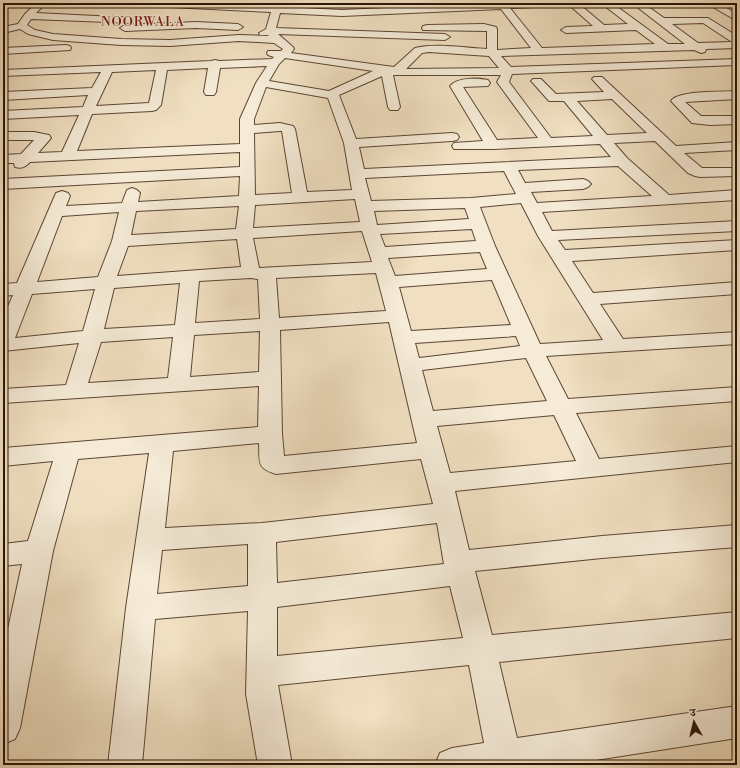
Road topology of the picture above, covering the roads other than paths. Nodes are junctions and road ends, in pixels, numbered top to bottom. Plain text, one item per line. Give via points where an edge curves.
1 (41, 3) edge
2 (150, 3) edge
3 (561, 3) edge
4 (572, 3) edge
5 (606, 3) edge
6 (637, 3) edge
7 (711, 3) edge
8 (496, 4) edge
9 (539, 4) edge
10 (443, 7) junction
11 (276, 10) junction
12 (683, 11) dead end
13 (354, 12) junction
14 (550, 14) dead end
15 (28, 16) junction
16 (484, 16) dead end
17 (737, 18) edge
18 (429, 19) junction
19 (133, 20) dead end
20 (395, 20) dead end
21 (696, 20) junction
22 (663, 21) junction
23 (3, 25) edge
24 (20, 26) junction
25 (346, 26) dead end
26 (637, 27) junction
27 (114, 28) dead end
28 (416, 28) junction
29 (601, 28) junction
30 (3, 30) edge
31 (265, 32) junction
32 (651, 37) junction
33 (453, 38) dead end
34 (577, 41) junction
35 (737, 41) edge
36 (737, 45) edge
37 (696, 46) junction
38 (665, 47) junction
39 (81, 49) junction
40 (608, 49) junction
41 (202, 50) dead end
42 (586, 50) junction
43 (3, 51) edge
44 (217, 51) dead end
45 (251, 52) dead end
46 (539, 52) junction
47 (492, 53) junction
48 (737, 53) edge
49 (707, 54) junction
50 (617, 57) junction
51 (279, 58) junction
52 (337, 62) junction
53 (737, 62) edge
54 (215, 63) junction
55 (405, 63) junction
56 (162, 66) junction
57 (627, 66) junction
58 (109, 68) junction
59 (70, 70) junction
60 (391, 71) junction
61 (504, 72) junction
62 (3, 73) edge
63 (318, 73) dead end
64 (619, 78) dead end
65 (598, 79) junction
66 (537, 81) junction
67 (262, 83) junction
68 (96, 90) junction
69 (210, 92) dead end
70 (330, 94) junction
71 (615, 95) junction
72 (737, 95) edge
73 (3, 96) edge
74 (567, 97) junction
75 (394, 107) dead end
76 (87, 111) junction
77 (3, 115) edge
78 (737, 120) edge
79 (247, 129) junction
80 (352, 133) junction
81 (3, 136) edge
82 (658, 137) junction
83 (604, 140) junction
84 (548, 143) junction
85 (493, 145) junction
86 (737, 146) edge
87 (246, 148) junction
88 (672, 150) junction
89 (68, 157) junction
90 (3, 159) edge
91 (24, 159) junction
92 (622, 161) junction
93 (565, 164) junction
94 (509, 167) junction
95 (246, 171) junction
96 (737, 172) edge
97 (135, 178) junction
98 (68, 181) junction
99 (4, 184) edge
100 (583, 184) junction
101 (737, 195) edge
102 (300, 197) junction
103 (527, 198) junction
104 (247, 200) junction
105 (666, 200) junction
106 (471, 203) junction
107 (602, 204) junction
108 (129, 206) junction
109 (364, 206) junction
110 (57, 210) junction
111 (477, 224) junction
112 (737, 226) edge
113 (244, 233) junction
114 (547, 236) junction
115 (121, 241) junction
116 (737, 245) edge
117 (486, 246) junction
118 (561, 256) junction
119 (383, 267) junction
120 (254, 273) junction
121 (499, 274) junction
122 (190, 277) junction
123 (106, 282) junction
124 (26, 288) junction
125 (737, 288) edge
126 (3, 290) edge
127 (587, 299) junction
128 (396, 316) junction
129 (270, 325) junction
130 (523, 330) junction
131 (183, 331) junction
132 (92, 336) junction
133 (402, 338) junction
134 (737, 338) edge
135 (3, 342) edge
136 (3, 345) edge
137 (617, 346) junction
138 (533, 352) junction
139 (410, 365) junction
140 (270, 378) junction
141 (178, 384) junction
142 (75, 390) junction
143 (737, 394) edge
144 (3, 396) edge
145 (560, 407) junction
146 (424, 420) junction
147 (270, 434) junction
148 (162, 444) junction
149 (430, 450) junction
150 (68, 452) junction
151 (737, 454) edge
152 (3, 457) edge
153 (591, 467) junction
154 (439, 483) junction
155 (448, 512) junction
156 (262, 533) junction
157 (737, 536) edge
158 (150, 540) junction
159 (39, 551) junction
160 (3, 555) edge
161 (460, 568) junction
162 (263, 597) junction
163 (141, 608) junction
164 (737, 625) edge
165 (481, 650) junction
166 (261, 672) junction
167 (737, 722) edge
168 (4, 724) edge
169 (505, 761) edge
170 (125, 765) edge
171 (275, 765) edge
172 (452, 765) edge

1 - 15 street
2 - 11 street
3 - 9 street
4 - 29 street
5 - 26 street
6 - 22 street
7 - 17 street
8 - 9 street
8 - 10 street
8 - 46 street
9 - 14 street
10 - 13 street
10 - 18 street
11 - 13 street
11 - 31 street
12 - 21 street
13 - 20 street via 350,19
15 - 19 street
15 - 24 street
16 - 18 street
18 - 28 street
21 - 22 street
21 - 35 street via 708,21
22 - 37 street
23 - 24 street
24 - 30 street
24 - 39 street
25 - 28 street
26 - 29 street
26 - 32 street
27 - 31 street via 196,25
28 - 47 street via 488,27 492,29 488,40
29 - 34 street via 563,27
31 - 33 street via 391,34
31 - 39 street via 209,41
31 - 51 street via 289,49
32 - 34 street
32 - 38 street
34 - 42 street
36 - 37 street
37 - 38 street
37 - 49 street
38 - 40 street
39 - 43 street
39 - 59 street
40 - 42 street
40 - 50 street
41 - 44 street
42 - 46 street
45 - 51 street
46 - 47 street
47 - 55 street via 422,49
47 - 61 street
48 - 49 street
49 - 50 street
50 - 57 street
50 - 61 street
51 - 52 street
51 - 54 street
51 - 67 street
52 - 60 street
52 - 63 street
53 - 57 street
54 - 56 street
54 - 69 street
55 - 60 street
55 - 61 street
56 - 58 street
56 - 76 street via 155,105 152,108
57 - 61 street
58 - 59 street
58 - 68 street
59 - 62 street
60 - 61 street
60 - 70 street
60 - 75 street
61 - 66 street
61 - 84 street
61 - 85 street via 456,86
64 - 65 street
65 - 66 street
65 - 71 street
66 - 74 street via 551,97
67 - 70 street via 298,84
67 - 79 street via 247,119
68 - 73 street
68 - 76 street
70 - 80 street via 335,97
71 - 74 street
71 - 82 street
72 - 78 street via 684,98 677,101 698,120
74 - 83 street
76 - 77 street
76 - 89 street
79 - 87 street
79 - 102 street via 288,129
80 - 85 street
80 - 109 street
81 - 91 street via 44,138
82 - 83 street
82 - 88 street
83 - 84 street
83 - 92 street
84 - 85 street
86 - 88 street
87 - 89 street
87 - 95 street
88 - 96 street via 696,172
89 - 91 street
90 - 91 street
91 - 99 street
92 - 93 street
92 - 105 street
93 - 94 street
93 - 100 street
94 - 103 street
94 - 109 street
95 - 97 street
95 - 104 street
97 - 98 street
97 - 108 street
98 - 99 street
98 - 110 street
100 - 103 street
100 - 107 street
101 - 105 street
102 - 104 street
102 - 109 street
103 - 106 street
103 - 107 street
103 - 114 street
104 - 108 street
104 - 113 street
105 - 107 street
106 - 109 street
106 - 111 street
108 - 110 street
108 - 115 street
109 - 111 street
109 - 113 street
109 - 119 street
110 - 124 street
111 - 117 street
112 - 114 street
113 - 115 street
113 - 120 street
114 - 118 street
115 - 123 street
116 - 118 street
117 - 119 street
117 - 121 street
118 - 127 street
119 - 120 street
119 - 121 street
119 - 128 street
120 - 122 street
120 - 129 street via 264,275 267,279
121 - 130 street
122 - 123 street
122 - 131 street
123 - 124 street
123 - 132 street
124 - 126 street
124 - 135 street
125 - 127 street
127 - 137 street
128 - 129 street
128 - 133 street
129 - 131 street
129 - 140 street
130 - 133 street
130 - 138 street
131 - 132 street
131 - 141 street
132 - 136 street
132 - 142 street
133 - 139 street
134 - 137 street
137 - 138 street
138 - 139 street
138 - 145 street
139 - 146 street
140 - 141 street
140 - 147 street
141 - 142 street
142 - 144 street
143 - 145 street
145 - 146 street
145 - 153 street
146 - 149 street
147 - 148 street
147 - 149 street via 271,458 272,463 276,465
148 - 150 street
148 - 158 street
149 - 154 street
150 - 152 street
150 - 159 street
151 - 153 street
153 - 154 street
154 - 155 street
155 - 156 street
155 - 161 street
156 - 158 street
156 - 162 street
157 - 161 street via 602,547
158 - 163 street
159 - 160 street
159 - 168 street
161 - 162 street
161 - 165 street
162 - 163 street
162 - 166 street
163 - 170 street
164 - 165 street
165 - 166 street
165 - 169 street
166 - 171 street via 262,694
167 - 169 street
169 - 172 street

